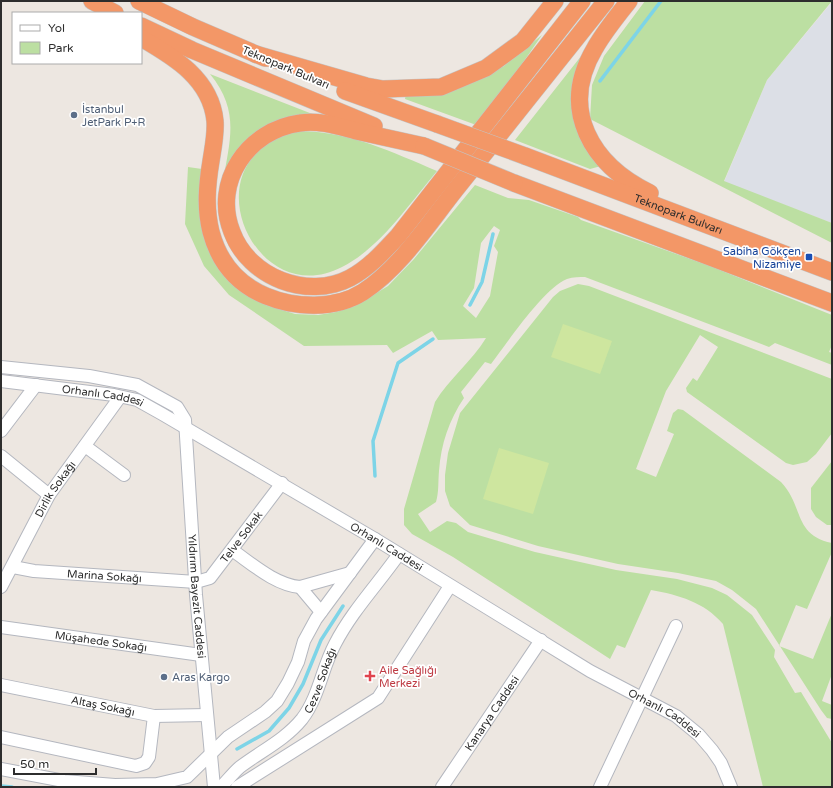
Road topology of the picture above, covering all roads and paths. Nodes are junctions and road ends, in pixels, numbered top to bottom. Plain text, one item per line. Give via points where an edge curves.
1 (83, 1) edge
2 (92, 1) edge
3 (139, 1) edge
4 (555, 1) edge
5 (582, 1) edge
6 (606, 1) edge
7 (629, 1) edge
8 (98, 12) edge
9 (113, 12) edge
10 (142, 26) edge
11 (142, 39) edge
12 (255, 54) junction
13 (424, 146) junction
14 (729, 233) junction
15 (832, 272) edge
16 (832, 303) edge
17 (1, 366) edge
18 (1, 381) edge
19 (36, 385) junction
20 (120, 397) junction
21 (177, 407) joint
22 (186, 429) junction
23 (1, 431) edge
24 (85, 446) junction
25 (1, 456) edge
26 (124, 475) dead end
27 (282, 483) junction
28 (49, 495) junction
29 (375, 539) junction
30 (232, 550) junction
31 (399, 554) junction
32 (13, 567) junction
33 (350, 573) junction
34 (196, 582) junction
35 (450, 586) junction
36 (1, 587) edge
37 (300, 587) junction
38 (321, 612) junction
39 (676, 626) dead end
40 (1, 627) edge
41 (541, 640) junction
42 (201, 656) junction
43 (1, 685) edge
44 (641, 698) junction
45 (207, 715) junction
46 (154, 716) junction
47 (1, 737) edge
48 (209, 756) junction
49 (1, 769) edge
50 (214, 787) edge
51 (221, 787) edge
52 (237, 787) edge
53 (442, 787) edge
54 (600, 787) edge
55 (731, 787) edge

1 - 8 highway
2 - 9 highway
3 - 12 highway, Teknopark Bulvarı
4 - 12 highway via 523,41 486,68 441,86 383,89
5 - 13 highway via 398,236 362,270 328,286 289,284 278,280 255,263 238,245 232,233 227,207 233,174 250,147 274,130 294,124 318,122
6 - 11 highway via 389,271 362,292 339,302 326,304 296,304 259,294 239,280 223,261 211,231 206,199 215,133 209,98 189,69
7 - 14 highway via 594,48 585,70 580,106 586,133 598,154 619,175 655,196 703,216
10 - 13 highway, Teknopark Bulvarı via 227,65
12 - 14 highway, Teknopark Bulvarı, bridge via 338,88
13 - 16 highway, bridge via 514,183
14 - 15 highway, Teknopark Bulvarı
17 - 21 street, Orhanlı Caddesi via 124,382 151,392
18 - 19 street, Orhanlı Caddesi
19 - 20 street, Orhanlı Caddesi
19 - 23 street
20 - 22 street, Orhanlı Caddesi via 137,400
20 - 24 street, Dirlik Sokağı
21 - 22 street, Yıldırım Bayezit Caddesi via 186,420
22 - 27 street, Orhanlı Caddesi
22 - 34 street, Yıldırım Bayezit Caddesi
24 - 26 street
24 - 28 street, Dirlik Sokağı
25 - 28 street
27 - 29 street, Orhanlı Caddesi
27 - 30 street, Telve Sokak
28 - 32 street, Dirlik Sokağı
29 - 31 street, Orhanlı Caddesi
29 - 33 street
30 - 34 street, Telve Sokak via 210,578
30 - 37 street via 284,583
31 - 35 street, Orhanlı Caddesi
31 - 51 street, Cezve Sokağı via 336,642 326,661 313,701 302,719 281,740 239,768
32 - 34 street, Marina Sokağı via 34,571
32 - 36 street, Dirlik Sokağı
33 - 37 street
33 - 38 street
34 - 42 street, Yıldırım Bayezit Caddesi
35 - 41 street, Orhanlı Caddesi
35 - 52 street via 378,698
37 - 38 street
38 - 48 street via 304,641 298,662 276,700 265,712 228,737
39 - 44 street
40 - 42 street, Müşahede Sokağı
41 - 44 street, Orhanlı Caddesi via 590,671
41 - 53 street, Kanarya Caddesi
42 - 45 street, Yıldırım Bayezit Caddesi
43 - 46 street, Altaş Sokağı
44 - 54 street
44 - 55 street, Orhanlı Caddesi via 676,716 699,735 721,764
45 - 46 street, Altaş Sokağı
45 - 48 street, Yıldırım Bayezit Caddesi
46 - 47 street via 149,757 145,763 136,766
48 - 49 street via 187,777 157,784 115,785 77,782
48 - 50 street, Yıldırım Bayezit Caddesi

